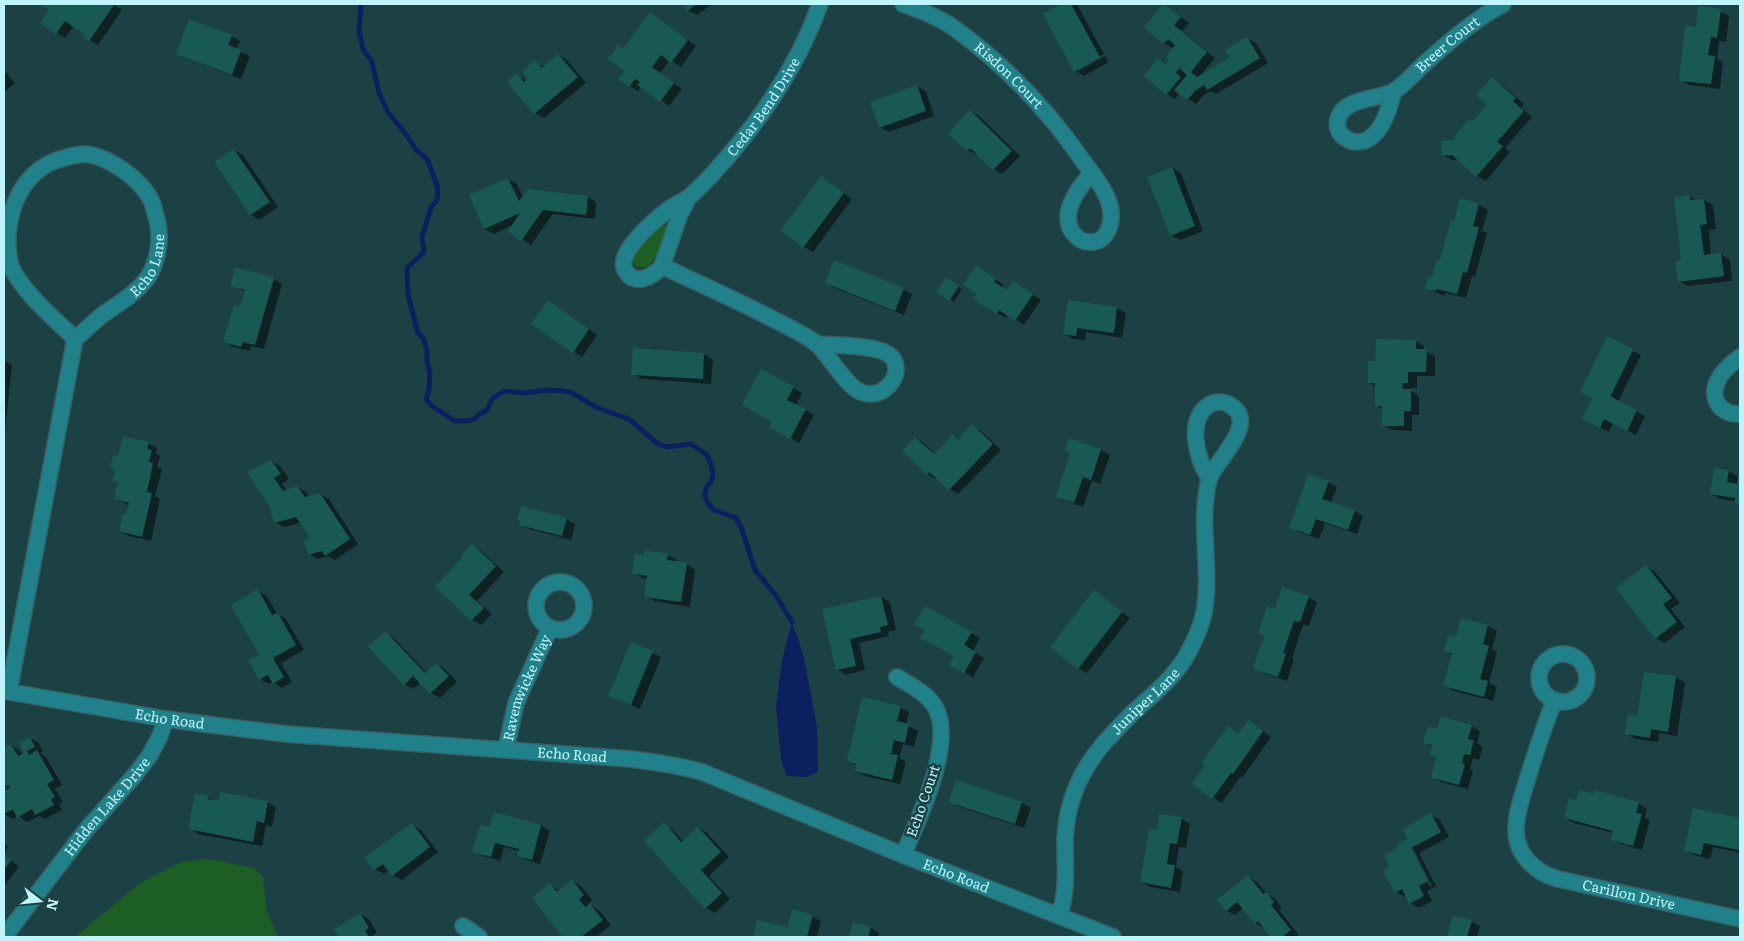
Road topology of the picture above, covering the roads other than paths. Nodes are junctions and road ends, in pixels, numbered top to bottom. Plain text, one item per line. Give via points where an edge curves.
1 (820, 4) edge
2 (903, 4) edge
3 (1503, 4) edge
4 (1394, 91) dead end
5 (1092, 174) dead end
6 (688, 197) junction
7 (662, 266) junction
8 (75, 339) junction
9 (816, 344) junction
10 (1740, 357) edge
11 (1740, 414) edge
12 (1209, 478) dead end
13 (550, 628) dead end
14 (897, 677) dead end
15 (6, 691) edge
16 (1554, 700) dead end
17 (166, 719) junction
18 (506, 749) junction
19 (903, 855) junction
20 (1059, 916) junction
21 (1740, 919) edge
22 (463, 926) dead end
23 (4, 936) edge
24 (479, 937) edge
25 (1113, 937) edge

1 - 6 street, Cedar Bend Drive via 798,55 774,96 720,165
2 - 5 street, Risdon Court via 953,27 984,52 1027,91
3 - 4 street, Breer Court via 1459,33
6 - 7 street, Cedar Bend Drive
6 - 7 street, Cedar Bend Drive via 647,229 631,245 623,261 627,274 638,280 650,278
7 - 9 street via 737,301
8 - 8 street, Echo Lane via 146,281 156,260 159,241 152,201 140,184 125,171 86,154 57,160 40,168 28,179 8,210 4,238 18,279
8 - 15 street
9 - 9 street via 888,354 895,366 895,376 884,391 876,394 859,391
10 - 11 street via 1718,378 1715,396 1718,406
12 - 20 street, Juniper Lane via 1204,514 1206,594 1200,628 1173,675 1104,743 1079,779 1066,821 1066,889
13 - 18 street, Ravenwicke Way via 516,702
14 - 19 street, Echo Court via 928,697 940,718 942,732 930,790
15 - 17 street, Echo Road
16 - 21 street, Carillon Drive via 1541,731 1517,820 1517,839 1524,856 1535,869 1550,877
17 - 18 street, Echo Road via 286,734
17 - 23 street, Hidden Lake Drive via 150,755 86,830
18 - 19 street, Echo Road via 686,767
19 - 20 street, Echo Road
20 - 25 street, Echo Road
22 - 24 street

